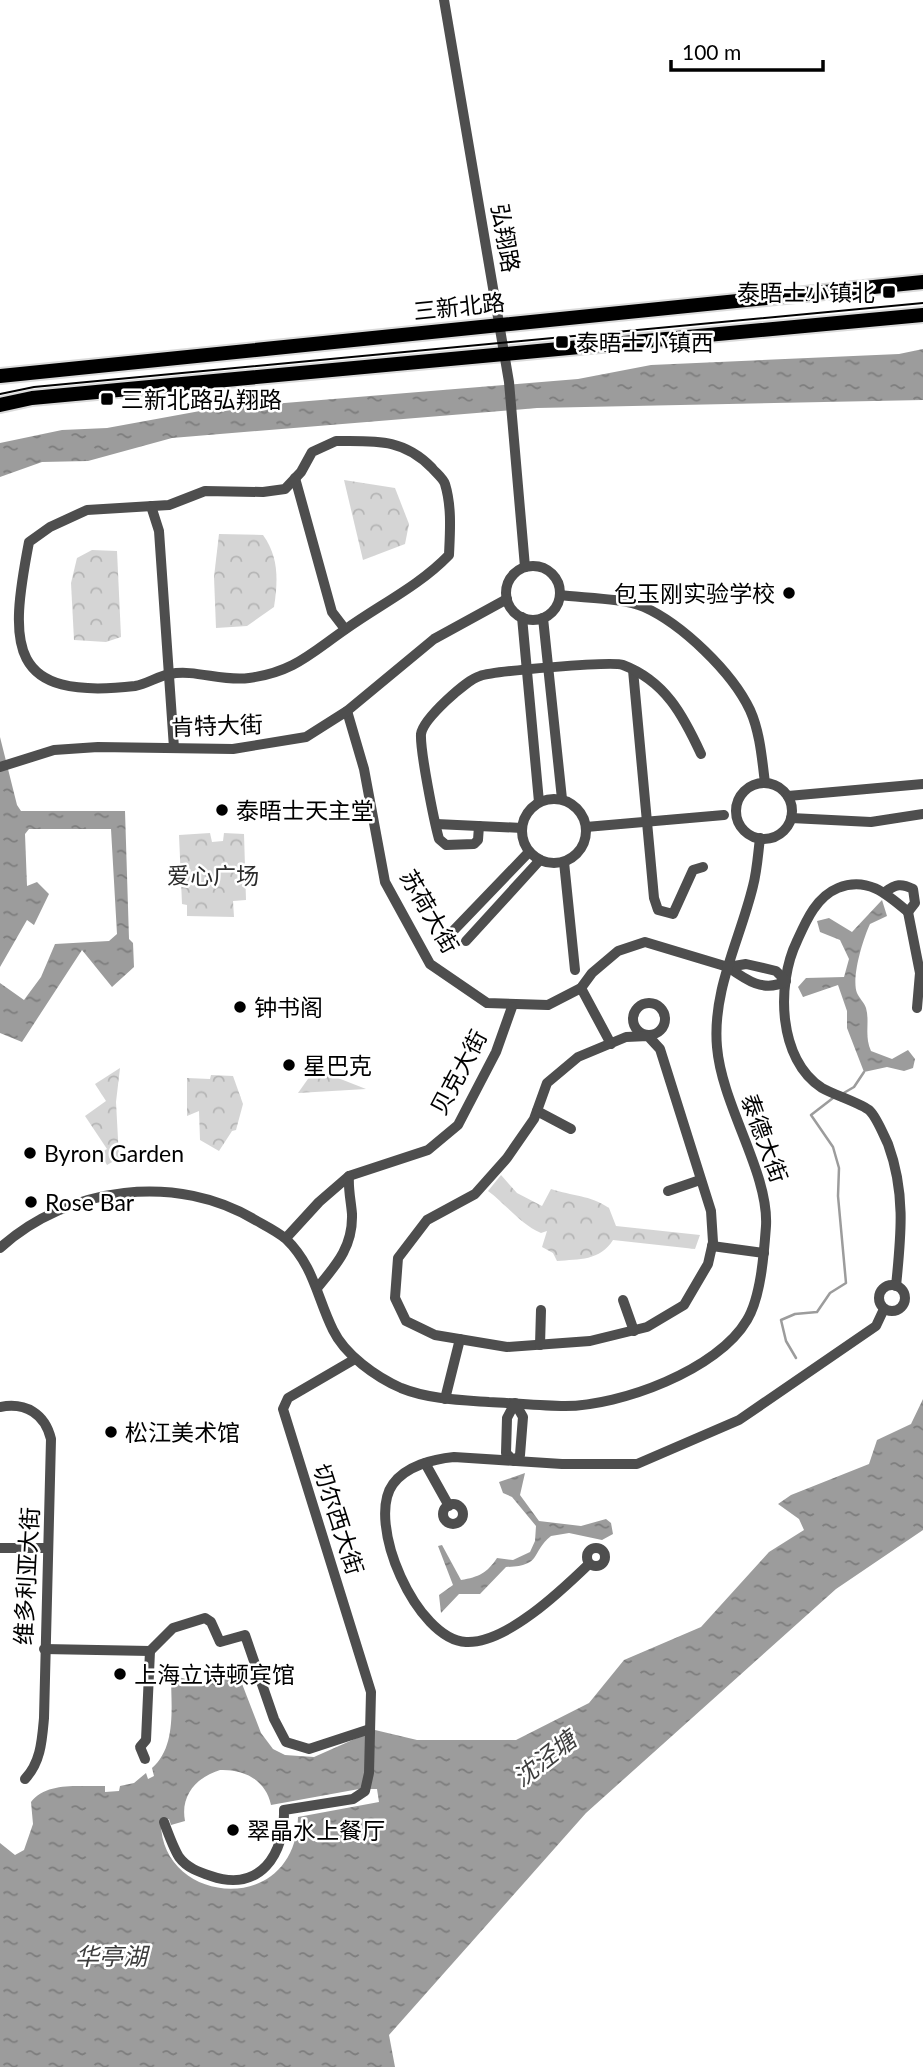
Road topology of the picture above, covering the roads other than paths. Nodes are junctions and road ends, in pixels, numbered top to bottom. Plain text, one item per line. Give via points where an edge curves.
1 (444, 0) edge
2 (923, 282) edge
3 (923, 314) edge
4 (500, 324) junction
5 (505, 353) junction
6 (0, 376) edge
7 (0, 405) edge
8 (295, 478) junction
9 (151, 506) junction
10 (525, 567) junction
11 (559, 595) junction
12 (507, 599) junction
13 (522, 617) junction
14 (543, 618) junction
15 (345, 629) junction
16 (548, 669) junction
17 (633, 670) junction
18 (527, 671) junction
19 (171, 673) junction
20 (347, 711) junction
21 (174, 748) junction
22 (701, 754) dead end
23 (0, 767) edge
24 (765, 783) junction
25 (923, 784) edge
26 (788, 796) junction
27 (562, 799) junction
28 (539, 802) junction
29 (923, 814) edge
30 (724, 815) dead end
31 (791, 818) junction
32 (647, 821) junction
33 (436, 824) junction
34 (479, 826) junction
35 (586, 827) junction
36 (522, 828) junction
37 (760, 838) junction
38 (530, 852) junction
39 (540, 860) junction
40 (564, 862) junction
41 (703, 866) dead end
42 (885, 892) junction
43 (908, 912) junction
44 (454, 930) dead end
45 (466, 941) dead end
46 (728, 967) junction
47 (575, 970) dead end
48 (786, 981) junction
49 (581, 988) junction
50 (512, 1006) junction
51 (917, 1008) dead end
52 (611, 1044) junction
53 (537, 1111) junction
54 (570, 1129) dead end
55 (349, 1176) junction
56 (700, 1180) junction
57 (668, 1191) dead end
58 (286, 1238) junction
59 (712, 1246) junction
60 (0, 1248) edge
61 (764, 1253) junction
62 (896, 1286) junction
63 (318, 1287) junction
64 (623, 1300) dead end
65 (541, 1310) dead end
66 (883, 1311) junction
67 (634, 1331) junction
68 (460, 1339) junction
69 (540, 1345) junction
70 (355, 1359) junction
71 (445, 1399) junction
72 (515, 1403) junction
73 (0, 1407) edge
74 (514, 1461) junction
75 (425, 1463) junction
76 (449, 1506) dead end
77 (0, 1548) edge
78 (46, 1548) junction
79 (589, 1563) dead end
80 (44, 1649) junction
81 (150, 1651) junction
82 (370, 1729) junction
83 (145, 1759) dead end
84 (25, 1779) dead end
85 (164, 1822) dead end

1 - 4 street, 弘翔路
2 - 4 main road, 三新北路
3 - 5 main road
4 - 5 street, 弘翔路
4 - 6 main road, 三新北路
5 - 7 main road via 32,398
5 - 10 street, 弘翔路
8 - 9 street via 285,489 205,491 169,505
8 - 15 street via 332,612
8 - 15 street via 312,452 336,441 374,441 403,445 424,459 444,482 450,517 449,555 433,572
9 - 19 street via 159,531 162,610
9 - 19 street via 87,510 29,542 21,584 19,636 28,665 46,681 61,685 137,685
10 - 11 street via 549,572 559,586
10 - 12 street via 512,576
11 - 14 street
11 - 24 street via 642,606 684,632 716,663 750,710
12 - 13 street
12 - 20 street, 肯特大街 via 434,639
13 - 14 street
13 - 18 street
14 - 16 street
15 - 19 street via 315,654 276,673 246,679
16 - 17 street via 612,664
16 - 18 street
16 - 27 street
17 - 22 street via 667,694
17 - 32 street
18 - 28 street
18 - 33 street via 479,676 429,716 421,734
19 - 21 street
20 - 21 street, 肯特大街 via 306,737 233,749
20 - 50 street, 苏荷大街 via 365,769 385,882 430,964 487,1003
21 - 23 street, 肯特大街 via 54,750
24 - 26 street via 776,785
24 - 37 street via 743,793 737,813 741,826
25 - 26 street
26 - 31 street
27 - 28 street
27 - 35 street via 578,809
28 - 36 street via 527,813
29 - 31 street via 871,822
30 - 32 street
31 - 37 street via 779,835
32 - 35 street
32 - 41 street via 658,910 673,914 693,870
33 - 34 street
33 - 34 street via 439,839 446,845 474,844
34 - 36 street
35 - 40 street via 581,848
36 - 38 street
37 - 46 street, 泰德大街 via 753,887
38 - 39 street
38 - 44 street
39 - 40 street
39 - 45 street
40 - 47 street
42 - 43 street
42 - 43 street via 903,884 913,889 915,903
42 - 48 street via 861,882 836,888 812,909 793,949
43 - 51 street via 920,973
46 - 48 street via 746,964 776,971
46 - 48 street via 764,986
46 - 49 street via 645,942 618,950
46 - 61 street, 泰德大街 via 718,1002 717,1048 727,1095 767,1205
48 - 62 street via 788,1038 804,1068 820,1087 870,1111 887,1143 902,1192
49 - 50 street, 苏荷大街 via 548,1005
49 - 52 street
50 - 55 street, 贝克大街 via 496,1052 458,1125 428,1150
52 - 53 street via 578,1057 547,1083
52 - 56 street via 626,1037 648,1036 660,1049
53 - 54 street
53 - 68 street via 475,1194 427,1220 398,1258 395,1298 406,1321 435,1335
55 - 58 street, 贝克大街
55 - 63 street via 349,1246
56 - 57 street
56 - 59 street via 711,1211
58 - 60 street via 241,1211 193,1194 142,1190 96,1198 47,1216
58 - 63 street, 泰德大街
59 - 61 street
59 - 67 street via 708,1264 684,1305
61 - 72 street, 泰德大街 via 747,1320 706,1363 643,1392 569,1406
62 - 66 street via 880,1291
62 - 66 street via 907,1301 897,1311
63 - 70 street, 泰德大街 via 334,1332
64 - 67 street
65 - 69 street
66 - 74 street via 876,1326 739,1420 637,1464
67 - 69 street
68 - 69 street via 507,1347
68 - 71 street
70 - 71 street, 泰德大街 via 400,1388
70 - 82 street, 切尔西大街 via 288,1398 283,1409 371,1692
71 - 72 street, 泰德大街
72 - 74 street via 523,1417 520,1455
72 - 74 street via 507,1418 506,1453
73 - 78 street, 维多利亚大街 via 22,1406 48,1424 52,1488
74 - 75 street via 454,1457
75 - 76 street
75 - 79 street via 405,1472 391,1486 388,1534 396,1570 408,1593 442,1634 468,1643 505,1631 560,1592
77 - 78 street
78 - 80 street, 维多利亚大街
80 - 81 street
80 - 84 street, 维多利亚大街 via 41,1747 34,1770
81 - 82 street via 173,1628 205,1618 220,1642 245,1635 286,1742 309,1749
81 - 83 street via 146,1740 140,1747
82 - 85 street, 切尔西大街 via 365,1791 353,1799 284,1810 284,1832 275,1856 246,1880 193,1870 180,1858

